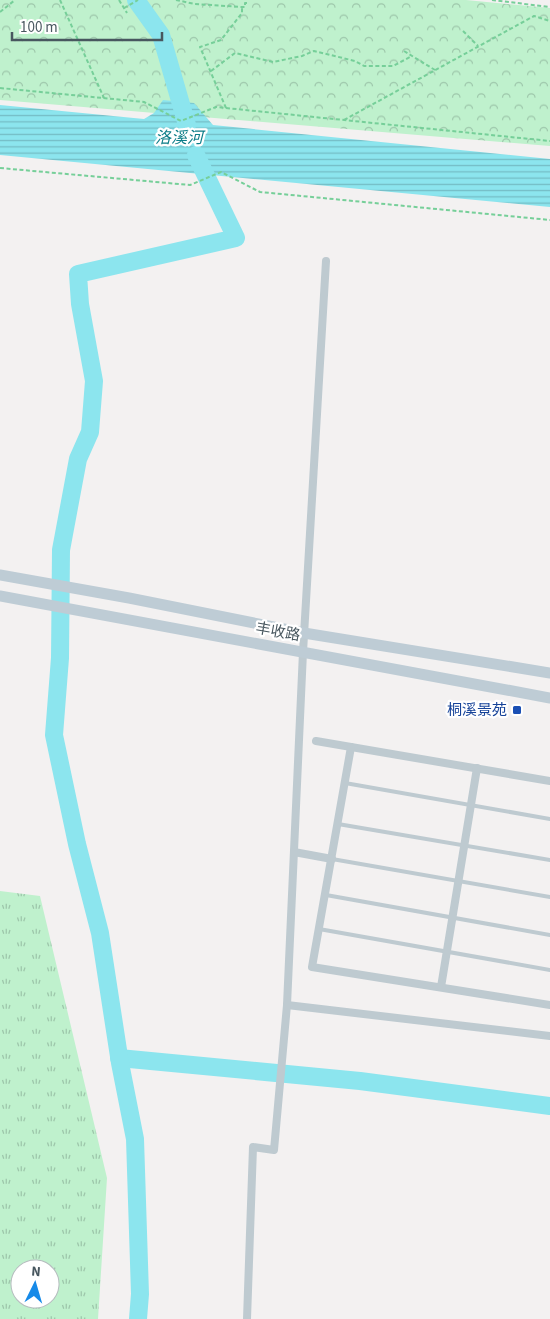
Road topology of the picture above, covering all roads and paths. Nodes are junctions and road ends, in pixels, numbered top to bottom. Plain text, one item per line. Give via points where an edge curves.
1 (15, 0) edge
2 (60, 0) edge
3 (119, 0) edge
4 (138, 0) edge
5 (176, 0) edge
6 (492, 0) edge
7 (248, 3) dead end
8 (124, 7) junction
9 (242, 7) junction
10 (550, 7) edge
11 (0, 12) edge
12 (127, 13) dead end
13 (550, 20) edge
14 (463, 32) dead end
15 (478, 46) junction
16 (404, 51) dead end
17 (412, 56) dead end
18 (435, 70) junction
19 (211, 71) junction
20 (0, 88) edge
21 (104, 98) junction
22 (227, 108) junction
23 (344, 120) junction
24 (550, 141) edge
25 (0, 168) edge
26 (550, 220) edge
27 (326, 260) dead end
28 (0, 575) edge
29 (0, 596) edge
30 (304, 633) junction
31 (303, 652) junction
32 (550, 672) edge
33 (550, 698) edge
34 (316, 741) dead end
35 (351, 747) junction
36 (477, 768) junction
37 (550, 781) edge
38 (345, 783) junction
39 (471, 805) junction
40 (550, 819) edge
41 (338, 824) junction
42 (464, 846) junction
43 (294, 852) junction
44 (332, 859) junction
45 (550, 860) edge
46 (458, 881) junction
47 (325, 895) junction
48 (550, 897) edge
49 (453, 918) junction
50 (319, 929) junction
51 (550, 935) edge
52 (447, 952) junction
53 (550, 970) edge
54 (441, 987) junction
55 (287, 1005) junction
56 (550, 1005) edge
57 (550, 1036) edge
58 (247, 1319) edge

1 - 11 path
2 - 21 path
3 - 8 path
4 - 8 path
5 - 9 path
6 - 10 path
7 - 9 path
8 - 12 path
9 - 19 path via 242,14 220,40 200,47
13 - 15 path via 534,16
14 - 15 path
15 - 18 path
16 - 18 path
17 - 19 path via 393,66 364,66 314,51 273,62 235,53
18 - 23 path
19 - 22 path
20 - 21 path
21 - 22 path via 144,102 181,121 216,107
22 - 23 path
23 - 24 path
25 - 26 path via 190,185 221,172 260,192
27 - 30 street
28 - 30 main road, 丰收路
29 - 31 main road, 丰收路
30 - 31 street
30 - 32 main road, 丰收路
31 - 33 main road, 丰收路
31 - 43 street
34 - 35 street
35 - 36 street
35 - 38 street
36 - 37 street
36 - 39 street
38 - 39 lane
38 - 41 street
39 - 40 lane
39 - 42 street
41 - 42 lane
41 - 44 street
42 - 45 lane
42 - 46 street
43 - 44 street
43 - 55 street
44 - 46 lane
44 - 47 street
46 - 48 lane
46 - 49 street
47 - 49 lane
47 - 50 street
49 - 51 lane
49 - 52 street
50 - 52 lane
50 - 54 street via 312,967
52 - 53 lane
52 - 54 street
54 - 56 street
55 - 57 street
55 - 58 street via 274,1150 253,1147

